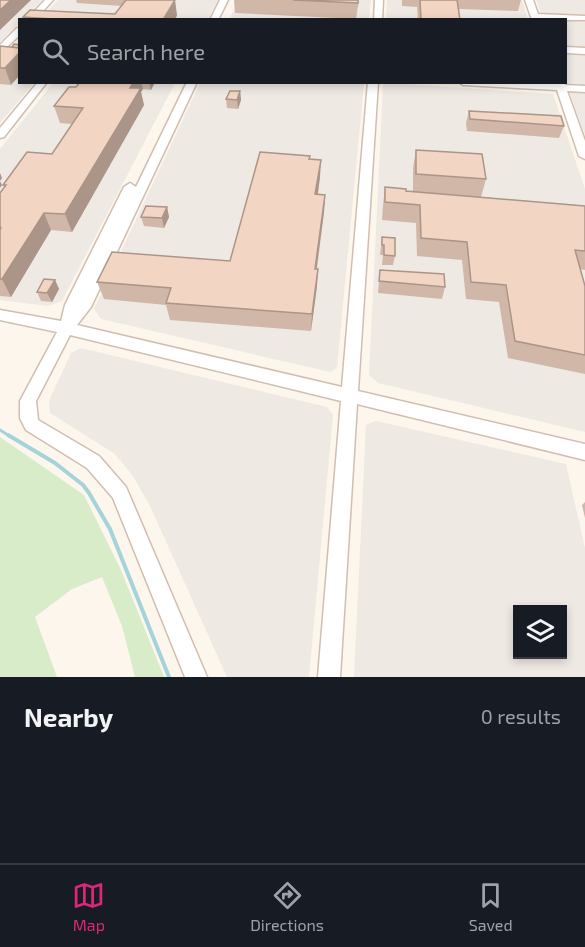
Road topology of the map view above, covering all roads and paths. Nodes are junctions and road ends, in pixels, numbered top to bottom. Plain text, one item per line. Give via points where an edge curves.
1 (49, 0) edge
2 (224, 0) edge
3 (232, 0) edge
4 (379, 0) edge
5 (530, 0) edge
6 (32, 18) edge
7 (215, 18) edge
8 (223, 18) edge
9 (378, 18) edge
10 (536, 18) edge
11 (585, 18) edge
12 (18, 32) edge
13 (0, 50) edge
14 (567, 50) edge
15 (585, 51) edge
16 (41, 84) edge
17 (181, 84) edge
18 (191, 84) edge
19 (373, 84) edge
20 (528, 84) edge
21 (560, 85) edge
22 (585, 89) edge
23 (0, 135) edge
24 (584, 152) edge
25 (0, 315) edge
26 (66, 328) junction
27 (348, 395) junction
28 (585, 452) edge
29 (196, 677) edge
30 (329, 677) edge

1 - 6 street
2 - 7 street
3 - 8 street
4 - 9 street
5 - 10 street
10 - 11 street
12 - 13 street
14 - 15 street
16 - 23 street
17 - 26 street via 72,305
18 - 26 street via 84,307
19 - 27 street
20 - 21 street
21 - 22 street
21 - 24 street
25 - 26 street
26 - 27 street
26 - 29 street via 28,401 28,418 32,425 93,462 120,493
27 - 28 street
27 - 30 street

